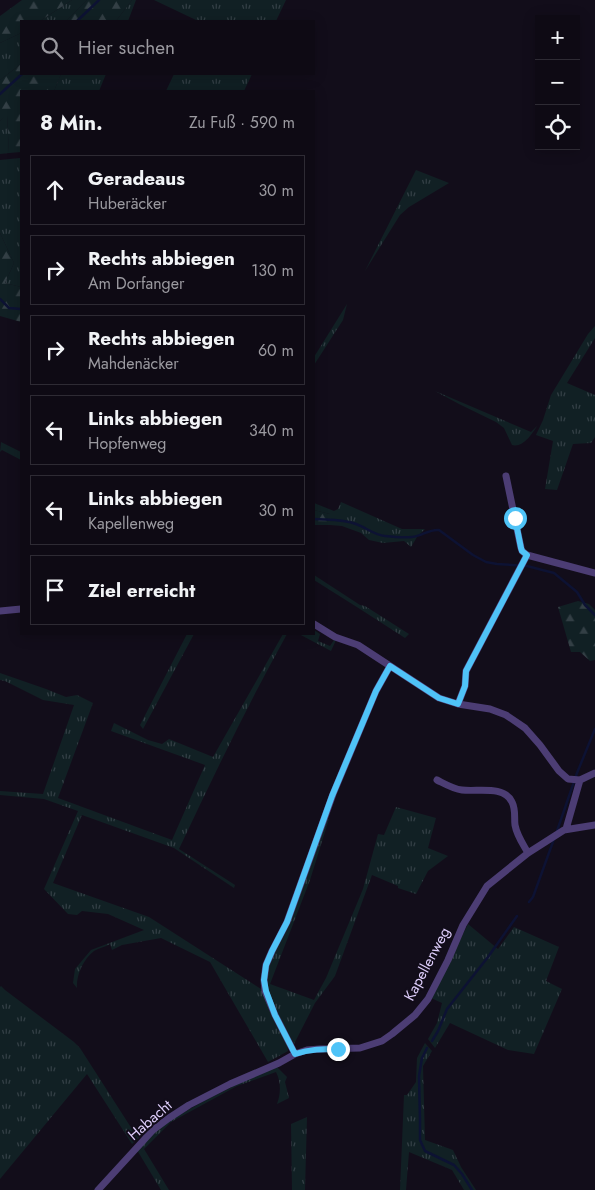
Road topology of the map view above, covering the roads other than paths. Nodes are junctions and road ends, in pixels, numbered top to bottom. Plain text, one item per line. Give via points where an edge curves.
1 (506, 476) dead end
2 (527, 555) junction
3 (595, 573) edge
4 (20, 609) edge
5 (0, 610) edge
6 (315, 625) edge
7 (390, 666) junction
8 (458, 704) junction
9 (595, 773) edge
10 (437, 780) dead end
11 (576, 780) junction
12 (595, 825) edge
13 (564, 831) junction
14 (528, 853) junction
15 (295, 1054) junction
16 (230, 1084) joint
17 (98, 1190) edge

1 - 2 street via 521,548
2 - 3 street
2 - 8 street via 466,671 465,686
4 - 5 street
6 - 7 street via 335,637 358,645
7 - 8 street via 439,698
7 - 15 street via 376,691 332,796 287,922 266,965 266,991
8 - 11 street via 506,715 525,728 564,776
9 - 11 street
10 - 14 street via 462,790 507,795 515,809 518,835
11 - 13 street
12 - 13 street, Kapellenweg
13 - 14 street, Kapellenweg
14 - 15 street, Kapellenweg via 487,886 463,925 428,999 404,1024 370,1046 320,1048
15 - 16 street, Kapellenweg
16 - 17 street, Habacht via 153,1130

